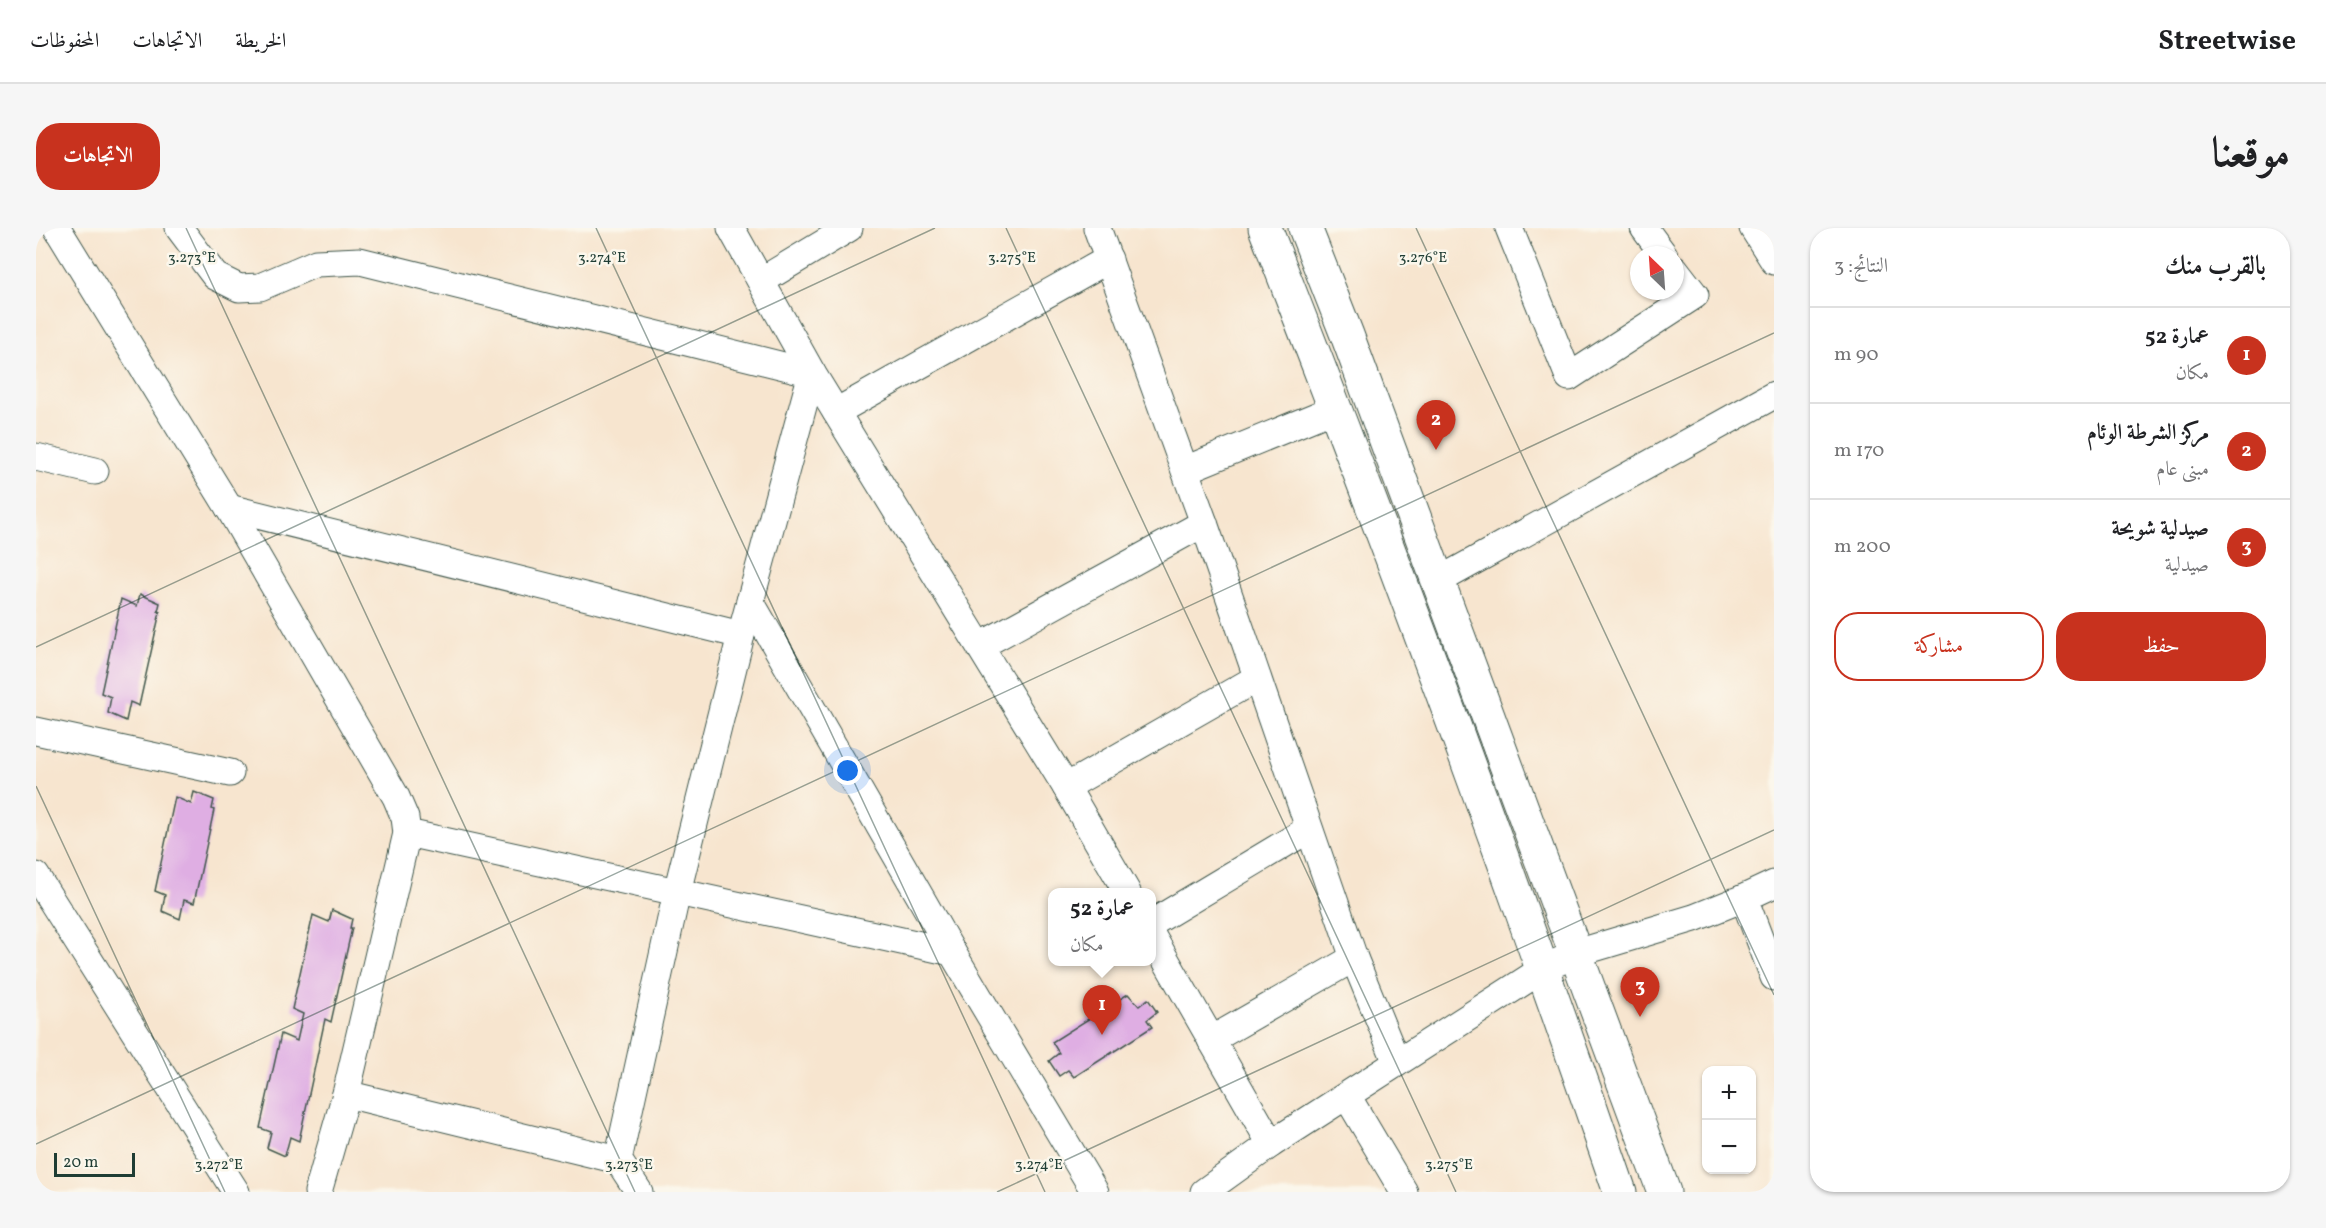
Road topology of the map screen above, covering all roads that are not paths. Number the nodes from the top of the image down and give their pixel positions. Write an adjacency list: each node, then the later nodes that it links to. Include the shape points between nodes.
1 (57, 228): 23 (street)
2 (179, 228): 16 (street, via 215,276 239,288 260,287 316,263 360,261)
3 (731, 228): 14 (street)
4 (849, 228): 14 (street)
5 (1097, 228): 12 (street)
6 (1265, 228): 18 (main road)
7 (1305, 228): 25 (main road)
8 (1509, 228): 15 (street, via 1569,377 1695,295)
9 (1644, 228): 11 (street)
10 (1753, 228): 13 (street)
11 (1657, 246)
12 (1108, 259): 19 (street); 21 (street)
13 (1774, 261)
14 (761, 281): 16 (street)
15 (1684, 281)
16 (812, 373): 19 (street); 26 (street)
17 (1774, 395): 25 (street)
18 (1336, 408): 21 (street); 45 (main road)
19 (836, 412): 28 (street)
20 (36, 457): 22 (street)
21 (1185, 470): 24 (street)
22 (95, 471)
23 (229, 508): 27 (street); 34 (street, via 396,797)
24 (1204, 523): 28 (street); 29 (street)
25 (1438, 580): 43 (main road)
26 (750, 601): 27 (street); 42 (street)
27 (741, 635): 38 (street)
28 (980, 646): 32 (street)
29 (1257, 678): 32 (street); 33 (street)
30 (36, 731): 31 (street)
31 (230, 773)
32 (1066, 787): 37 (street)
33 (1309, 829): 40 (street); 44 (street)
34 (407, 832): 38 (street); 49 (street)
35 (36, 876): 53 (street)
36 (1774, 884): 39 (street)
37 (1125, 888)
38 (677, 892): 42 (street); 52 (street)
39 (1744, 898): 43 (street, via 1694,918); 46 (street)
40 (1156, 920)
41 (1156, 943): 47 (street)
42 (952, 952): 56 (street)
43 (1577, 953): 45 (street); 60 (main road)
44 (1354, 958): 47 (street); 48 (street)
45 (1544, 969): 48 (street); 59 (main road)
46 (1774, 977)
47 (1211, 1040): 51 (street)
48 (1397, 1063): 50 (street)
49 (346, 1094): 52 (street); 54 (street)
50 (1347, 1096): 51 (street); 58 (street)
51 (1271, 1144): 57 (street)
52 (618, 1160): 55 (street)
53 (236, 1192)
54 (318, 1192)
55 (639, 1192)
56 (1095, 1192)
57 (1204, 1192)
58 (1404, 1192)
59 (1620, 1192)
60 (1664, 1192)

